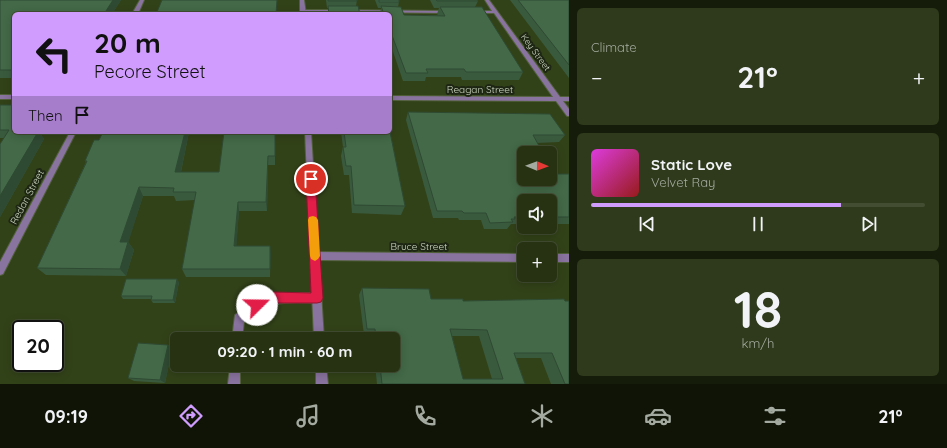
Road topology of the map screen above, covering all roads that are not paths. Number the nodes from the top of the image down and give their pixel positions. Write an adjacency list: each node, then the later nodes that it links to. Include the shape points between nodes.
1 (142, 0): 4 (street)
2 (302, 0): 5 (street)
3 (487, 0): 9 (street, Key Street)
4 (136, 12)
5 (303, 12)
6 (392, 12): 7 (street)
7 (458, 12)
8 (466, 12): 9 (street)
9 (496, 12): 13 (street, Key Street)
10 (0, 97): 11 (street)
11 (12, 97)
12 (392, 98): 13 (street, Reagan Street)
13 (558, 99): 14 (street, Reagan Street); 15 (street, Key Street)
14 (569, 99)
15 (569, 114)
16 (72, 134): 22 (street, Redan Street)
17 (308, 134): 18 (street)
18 (315, 256): 19 (street, Bruce Street); 23 (street)
19 (517, 258)
20 (557, 258): 21 (street)
21 (569, 258)
22 (0, 271)
23 (317, 298): 24 (street, via 265,300 239,319); 25 (street)
24 (238, 332)
25 (319, 332)
26 (235, 372): 28 (street)
27 (321, 372): 29 (street)
28 (234, 384)
29 (322, 384)

